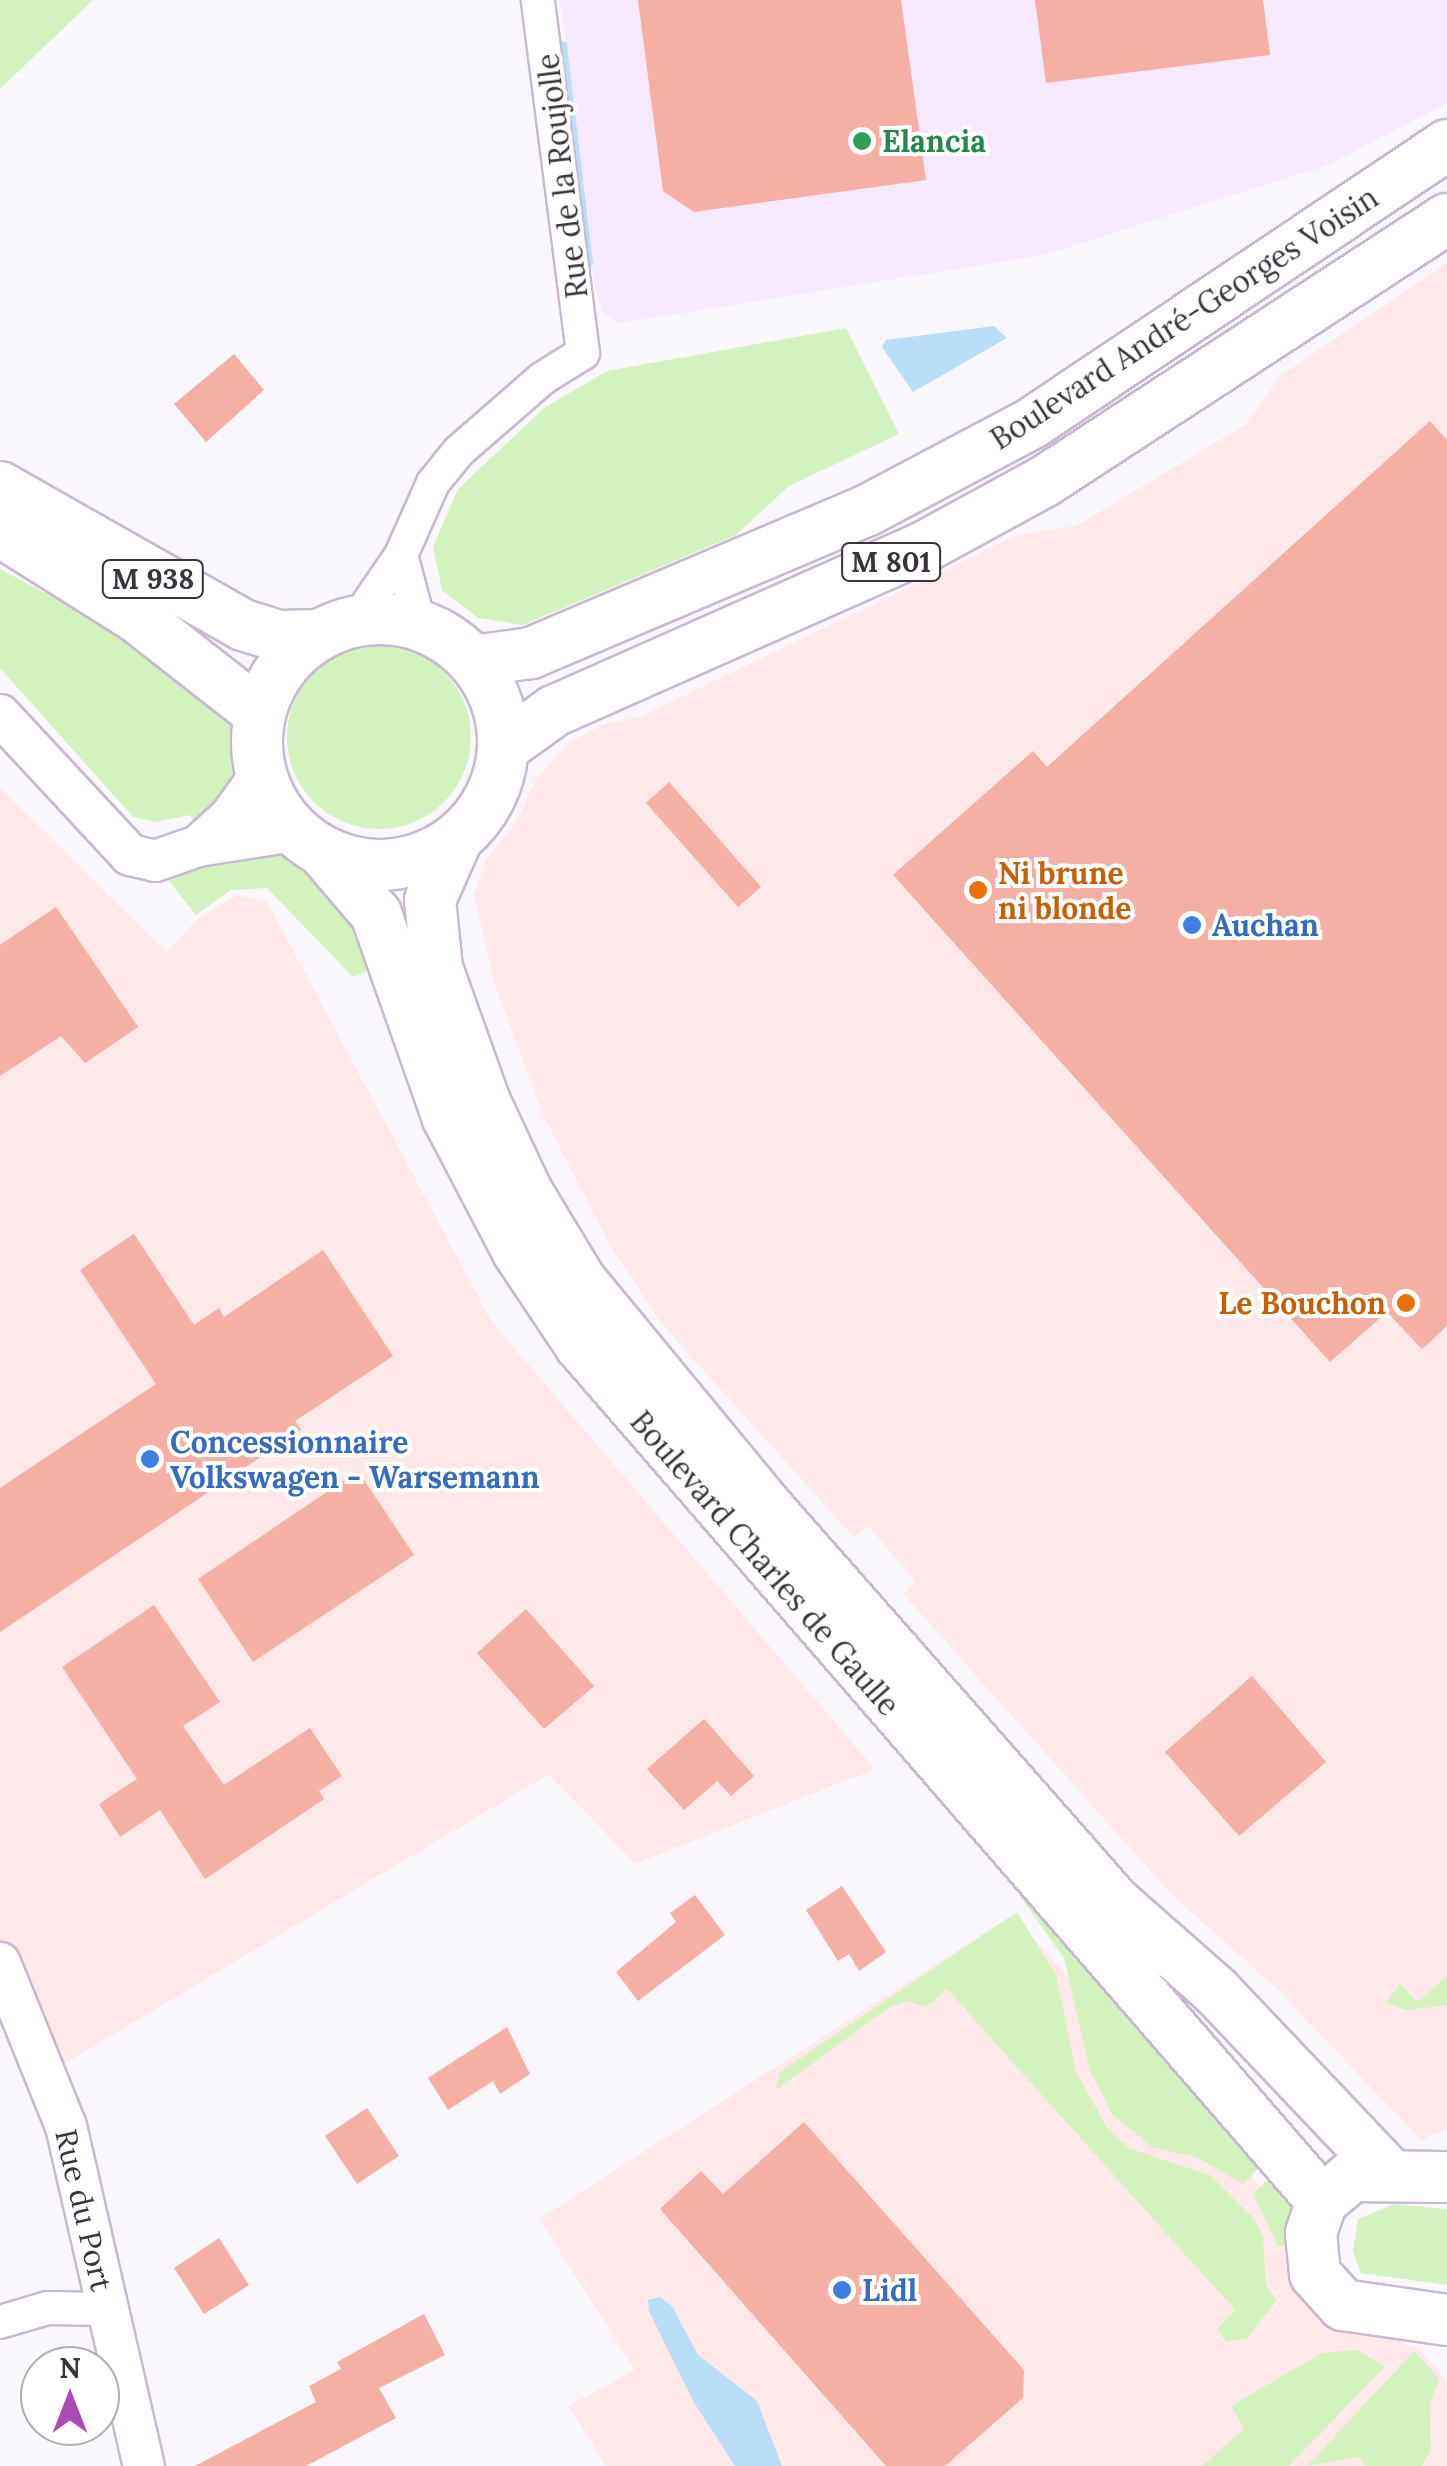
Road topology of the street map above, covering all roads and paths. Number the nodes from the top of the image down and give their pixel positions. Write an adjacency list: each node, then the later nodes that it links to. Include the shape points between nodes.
1 (538, 0): 6 (street, Rue de la Roujolle, via 582,354 543,378 460,451 434,483)
2 (1447, 145): 9 (main road, Boulevard André-Georges Voisin / M 801, via 1032,423 884,502 550,646)
3 (1447, 219): 12 (main road, Boulevard André-Georges Voisin / M 801, via 1044,481 924,547 554,711)
4 (0, 487): 8 (main road, M 938, via 243,625 278,636)
5 (0, 532): 10 (main road, M 938, via 138,618)
6 (401, 555): 7 (street); 8 (street)
7 (420, 626): 8 (main road); 9 (main road)
8 (337, 628): 10 (main road, via 292,655)
9 (474, 661): 12 (main road, via 501,716)
10 (258, 712): 13 (main road)
11 (0, 715): 16 (street, via 120,849 155,860)
12 (504, 747): 14 (main road, via 481,814)
13 (261, 774): 15 (main road); 16 (street)
14 (457, 839): 15 (main road, via 392,865 356,864); 18 (main road, Boulevard Charles de Gaulle, via 430,900 436,968 485,1102 526,1190 581,1281 776,1516 1115,1902 1216,1991)
15 (309, 841): 16 (street); 20 (main road, Boulevard Charles de Gaulle, via 376,914 448,1118 518,1252 580,1346)
16 (198, 846)
17 (0, 1963): 21 (street, Rue du Port, via 62,2113)
18 (1389, 2173): 19 (main road); 20 (main road, via 1352,2176)
19 (1447, 2177)
20 (1322, 2201): 23 (main road, via 1311,2253 1326,2292 1365,2312)
21 (106, 2309): 22 (street, via 48,2308); 24 (street, Rue du Port)
22 (0, 2322)
23 (1443, 2323)
24 (144, 2466)

